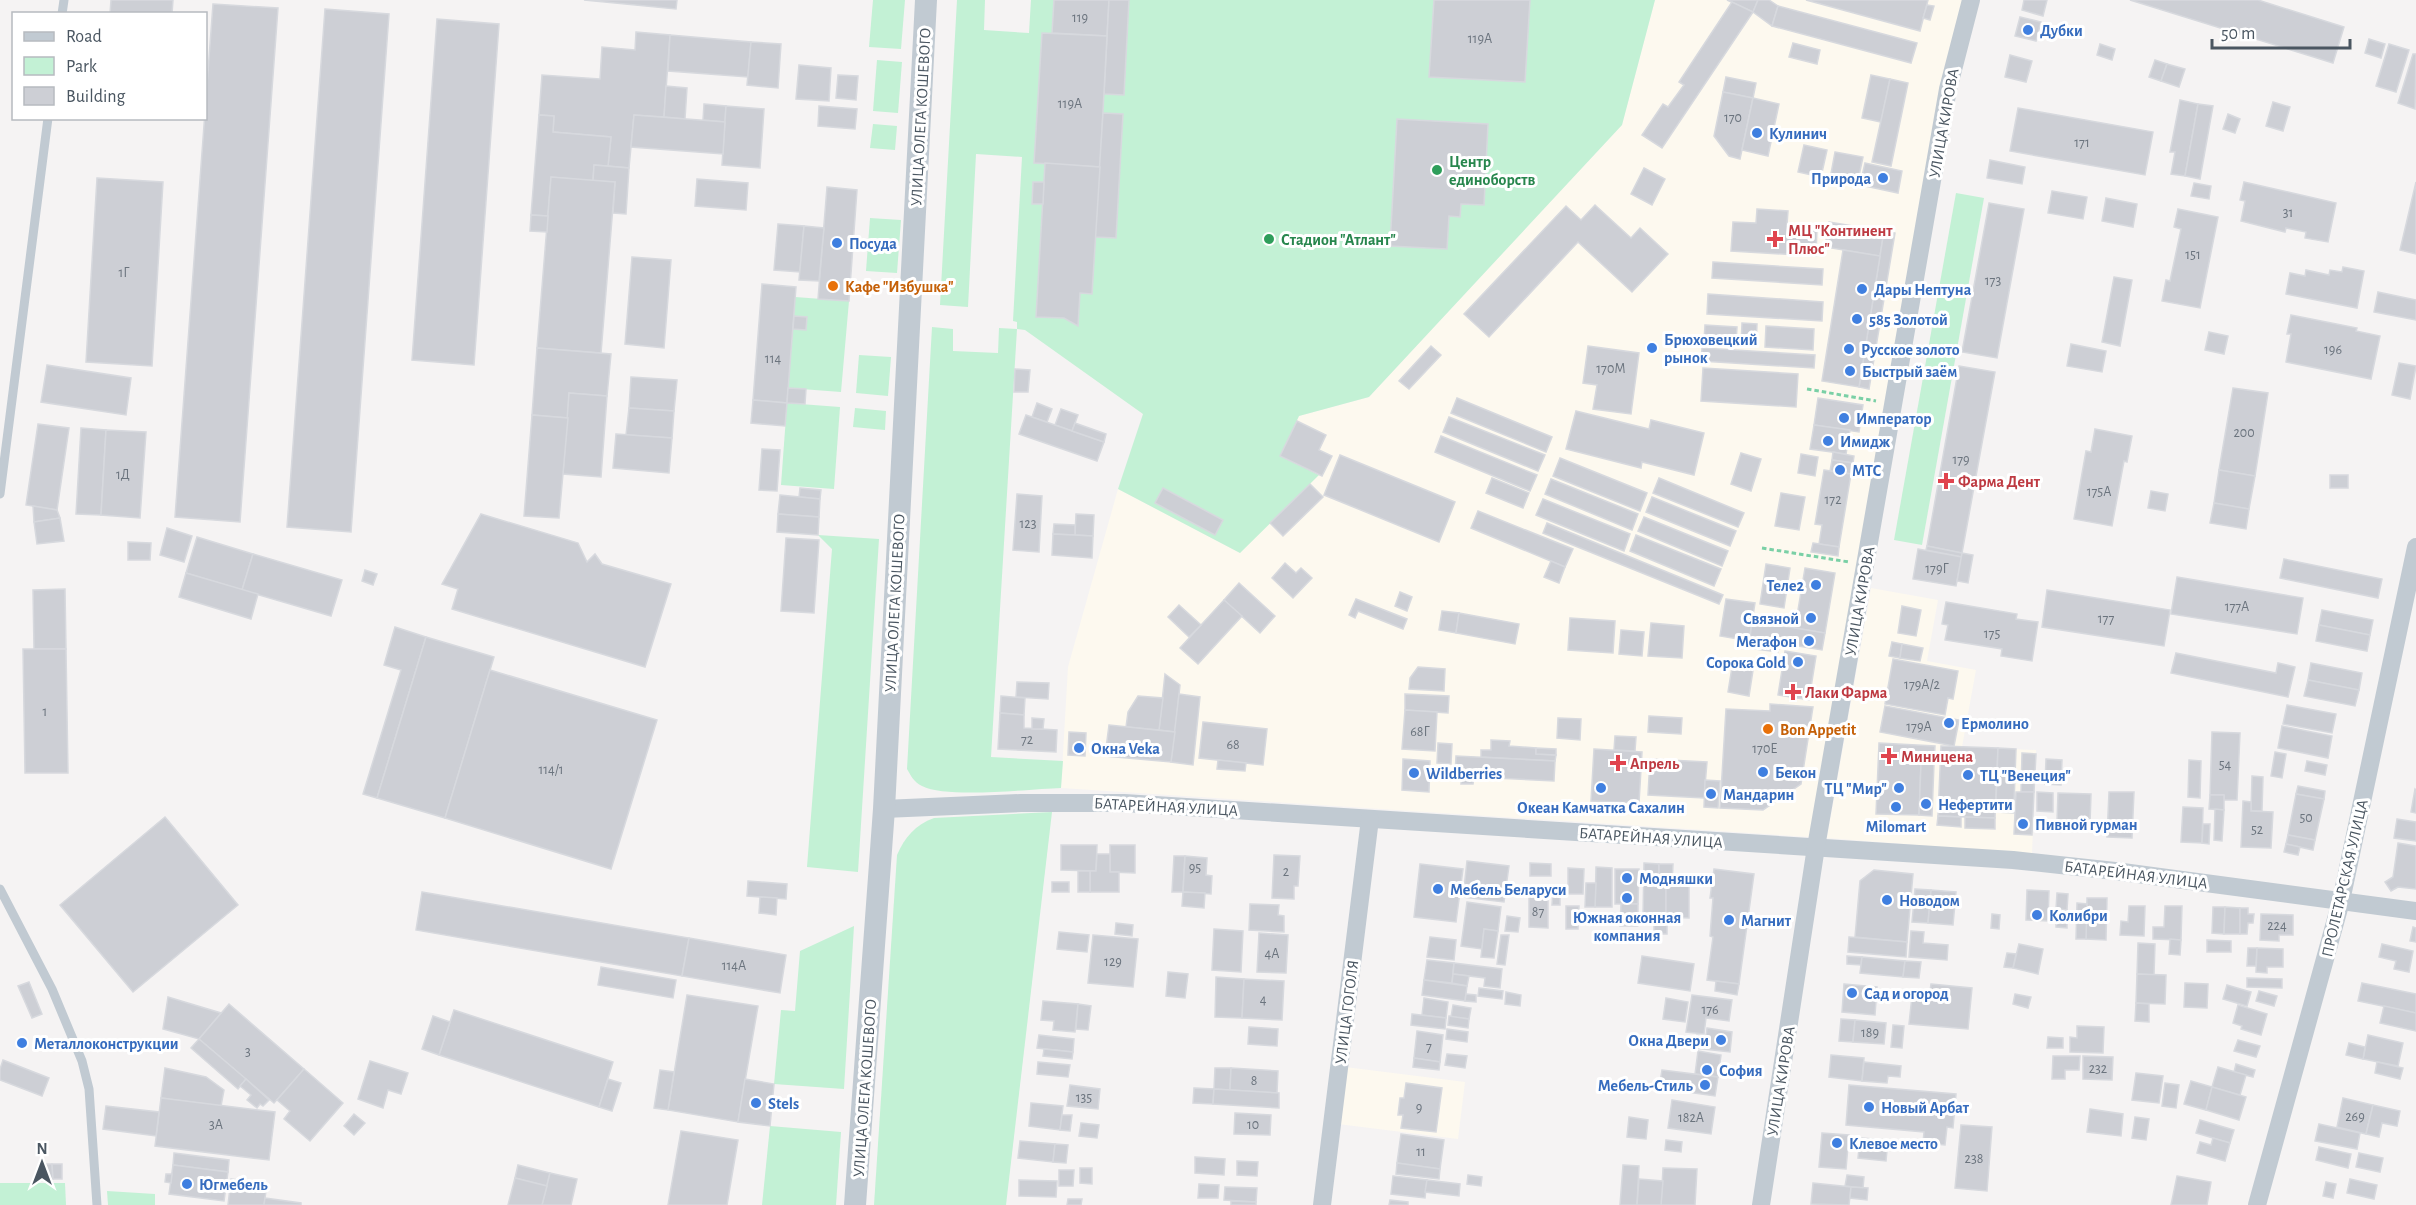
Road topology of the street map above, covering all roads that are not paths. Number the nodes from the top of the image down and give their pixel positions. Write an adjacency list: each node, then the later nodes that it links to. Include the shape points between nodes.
1 (926, 0): 6 (street, УЛИЦА ОЛЕГА КОШЕВОГО)
2 (1971, 0): 8 (street, УЛИЦА КИРОВА, via 1948,89)
3 (48, 120): 4 (lane)
4 (0, 494)
5 (2416, 547): 10 (street, ПРОЛЕТАРСКАЯ УЛИЦА)
6 (884, 809): 7 (street, БАТАРЕЙНАЯ УЛИЦА, via 1091,802); 13 (street, УЛИЦА ОЛЕГА КОШЕВОГО)
7 (1370, 819): 8 (street, БАТАРЕЙНАЯ УЛИЦА); 14 (street, УЛИЦА ГОГОЛЯ)
8 (1815, 847): 10 (street, БАТАРЕЙНАЯ УЛИЦА, via 2115,870); 15 (street, УЛИЦА КИРОВА)
9 (0, 889): 12 (lane, via 52,989 82,1061 89,1089)
10 (2341, 900): 11 (street, БАТАРЕЙНАЯ УЛИЦА); 16 (street, ПРОЛЕТАРСКАЯ УЛИЦА)
11 (2416, 912)
12 (97, 1205)
13 (855, 1205)
14 (1322, 1205)
15 (1761, 1205)
16 (2257, 1205)

